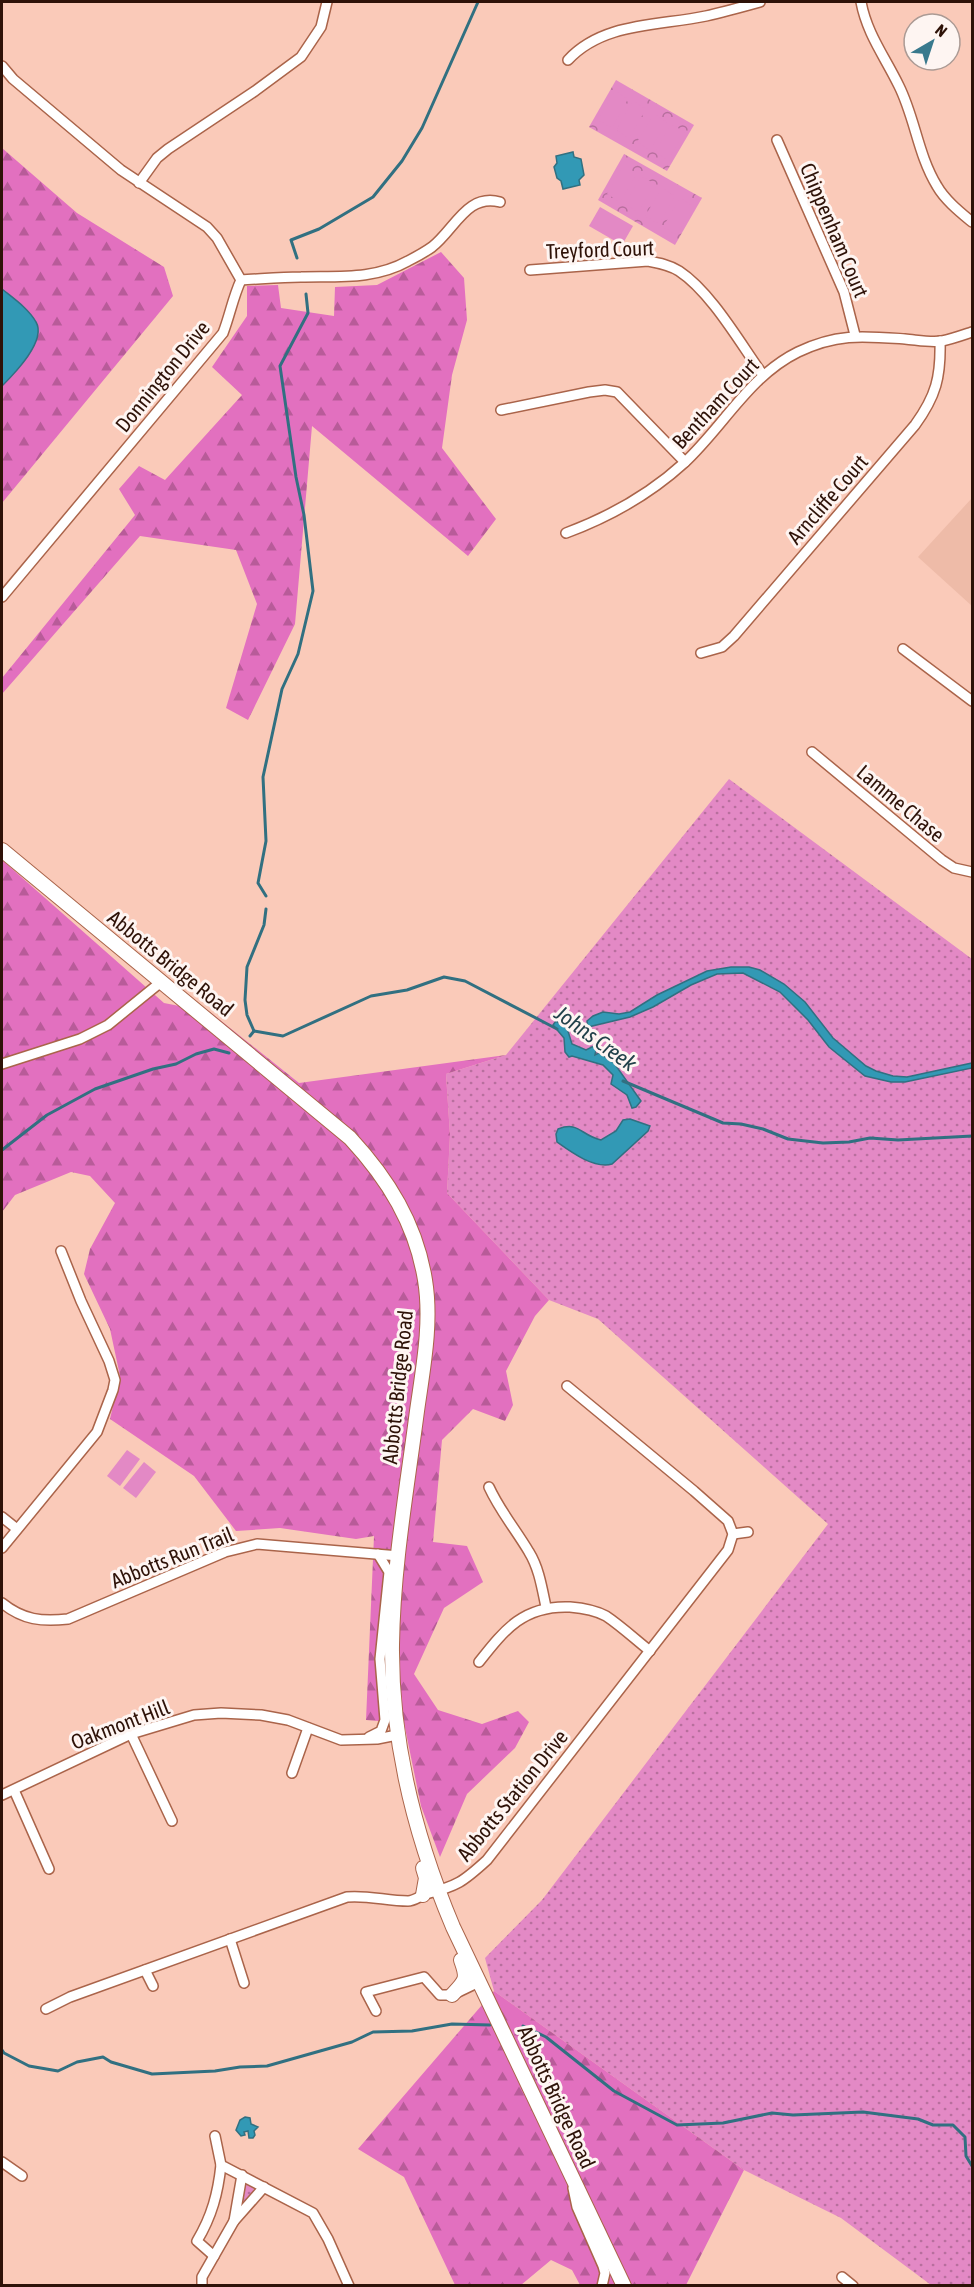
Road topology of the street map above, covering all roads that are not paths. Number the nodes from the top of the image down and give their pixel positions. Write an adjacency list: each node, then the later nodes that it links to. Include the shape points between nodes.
1 (327, 2): 7 (street, via 321,27 302,57 168,149)
2 (760, 2): 4 (street, via 615,31 578,49)
3 (861, 2): 9 (street, via 866,24 906,102 928,169 944,195)
4 (568, 60)
5 (2, 66): 7 (street)
6 (777, 140): 13 (street, Chippenham Court, via 844,292)
7 (139, 183): 11 (street, via 207,227)
8 (500, 202): 11 (street, via 489,199 471,205 433,246 378,273 348,278)
9 (972, 222)
10 (530, 270): 15 (street, Treyford Court, via 648,261 678,270 705,295)
11 (241, 280): 19 (street, Donnington Drive, via 223,333)
12 (972, 332): 14 (street, Bentham Court)
13 (855, 336): 14 (street, Bentham Court); 15 (street, Bentham Court, via 825,341 798,352)
14 (940, 341): 21 (street, Arncliffe Court, via 938,383 915,425 734,636 722,647)
15 (763, 375): 17 (street, Bentham Court)
16 (501, 410): 17 (street, via 589,392 617,392)
17 (685, 462): 18 (street, Bentham Court, via 641,497 594,523)
18 (566, 533)
19 (2, 597)
20 (903, 649): 22 (street)
21 (701, 653)
22 (972, 701)
23 (812, 752): 25 (street, Lamme Chase, via 942,860)
24 (2, 850): 26 (main road, Abbotts Bridge Road)
25 (972, 872)
26 (161, 982): 27 (street, via 108,1025 80,1039); 37 (main road, Abbotts Bridge Road, via 350,1138 374,1164 407,1218 425,1280 428,1313)
27 (2, 1064)
28 (62, 1251): 32 (street, via 115,1380 97,1432)
29 (567, 1386): 34 (street, via 728,1521)
30 (489, 1487): 39 (street, via 530,1553)
31 (2, 1517): 32 (street)
32 (17, 1529): 35 (street)
33 (748, 1532): 34 (street)
34 (733, 1534): 40 (street, Abbotts Station Drive, via 728,1550)
35 (2, 1548)
36 (378, 1554): 37 (street, Abbotts Run Trail); 38 (street, Abbotts Run Trail, via 257,1544 225,1552 68,1619 29,1619); 45 (street, via 389,1572 380,1659 385,1720 381,1731)
37 (399, 1556): 44 (main road, Abbotts Bridge Road, via 392,1644)
38 (2, 1604)
39 (546, 1607): 40 (street, via 580,1607 606,1616); 41 (street, via 519,1619 500,1635)
40 (650, 1651): 52 (street, Abbotts Station Drive, via 487,1860 455,1886)
41 (479, 1662)
42 (308, 1728): 43 (street, Oakmont Hill, via 261,1715 221,1713 194,1714); 45 (street, Oakmont Hill, via 341,1740); 46 (street)
43 (131, 1734): 47 (street, Oakmont Hill); 49 (street)
44 (397, 1735): 45 (street, Oakmont Hill); 50 (main road, Abbotts Bridge Road)
45 (363, 1739)
46 (292, 1773)
47 (14, 1790): 48 (street, Oakmont Hill); 51 (street)
48 (2, 1795)
49 (172, 1821)
50 (416, 1822): 52 (main road, Abbotts Bridge Road); 53 (main road, Abbotts Bridge Road, via 410,1834 426,1878)
51 (49, 1869)
52 (438, 1892): 53 (street, Abbotts Station Drive); 54 (main road, Abbotts Bridge Road)
53 (423, 1895): 55 (street, Abbotts Station Drive, via 411,1901 347,1897)
54 (453, 1927): 57 (main road, Abbotts Bridge Road); 60 (main road, Abbotts Bridge Road, via 449,1928 449,1935 466,1976)
55 (230, 1940): 56 (street, Abbotts Station Drive); 58 (street)
56 (145, 1970): 59 (street); 62 (street, Abbotts Station Drive)
57 (479, 1982): 60 (street); 61 (main road, Abbotts Bridge Road)
58 (244, 1983)
59 (153, 1986)
60 (452, 1995): 61 (street, via 468,1990); 63 (street, via 440,1995 424,1977 366,1992)
61 (485, 1995): 67 (main road, Abbotts Bridge Road)
62 (46, 2009)
63 (376, 2011)
64 (215, 2136): 66 (street)
65 (2, 2162): 69 (street)
66 (221, 2164): 68 (street); 72 (street, via 218,2193 208,2224 197,2241)
67 (570, 2174): 76 (street, via 577,2206 603,2266); 77 (main road, Abbotts Bridge Road)
68 (242, 2175): 70 (street); 71 (street)
69 (22, 2176)
70 (264, 2187): 71 (street); 75 (street, via 313,2213)
71 (234, 2221): 72 (street)
72 (214, 2256): 74 (street, via 202,2277)
73 (842, 2277): 78 (street)
74 (202, 2286)
75 (349, 2286)
76 (602, 2286)
77 (624, 2286)
78 (853, 2286)

